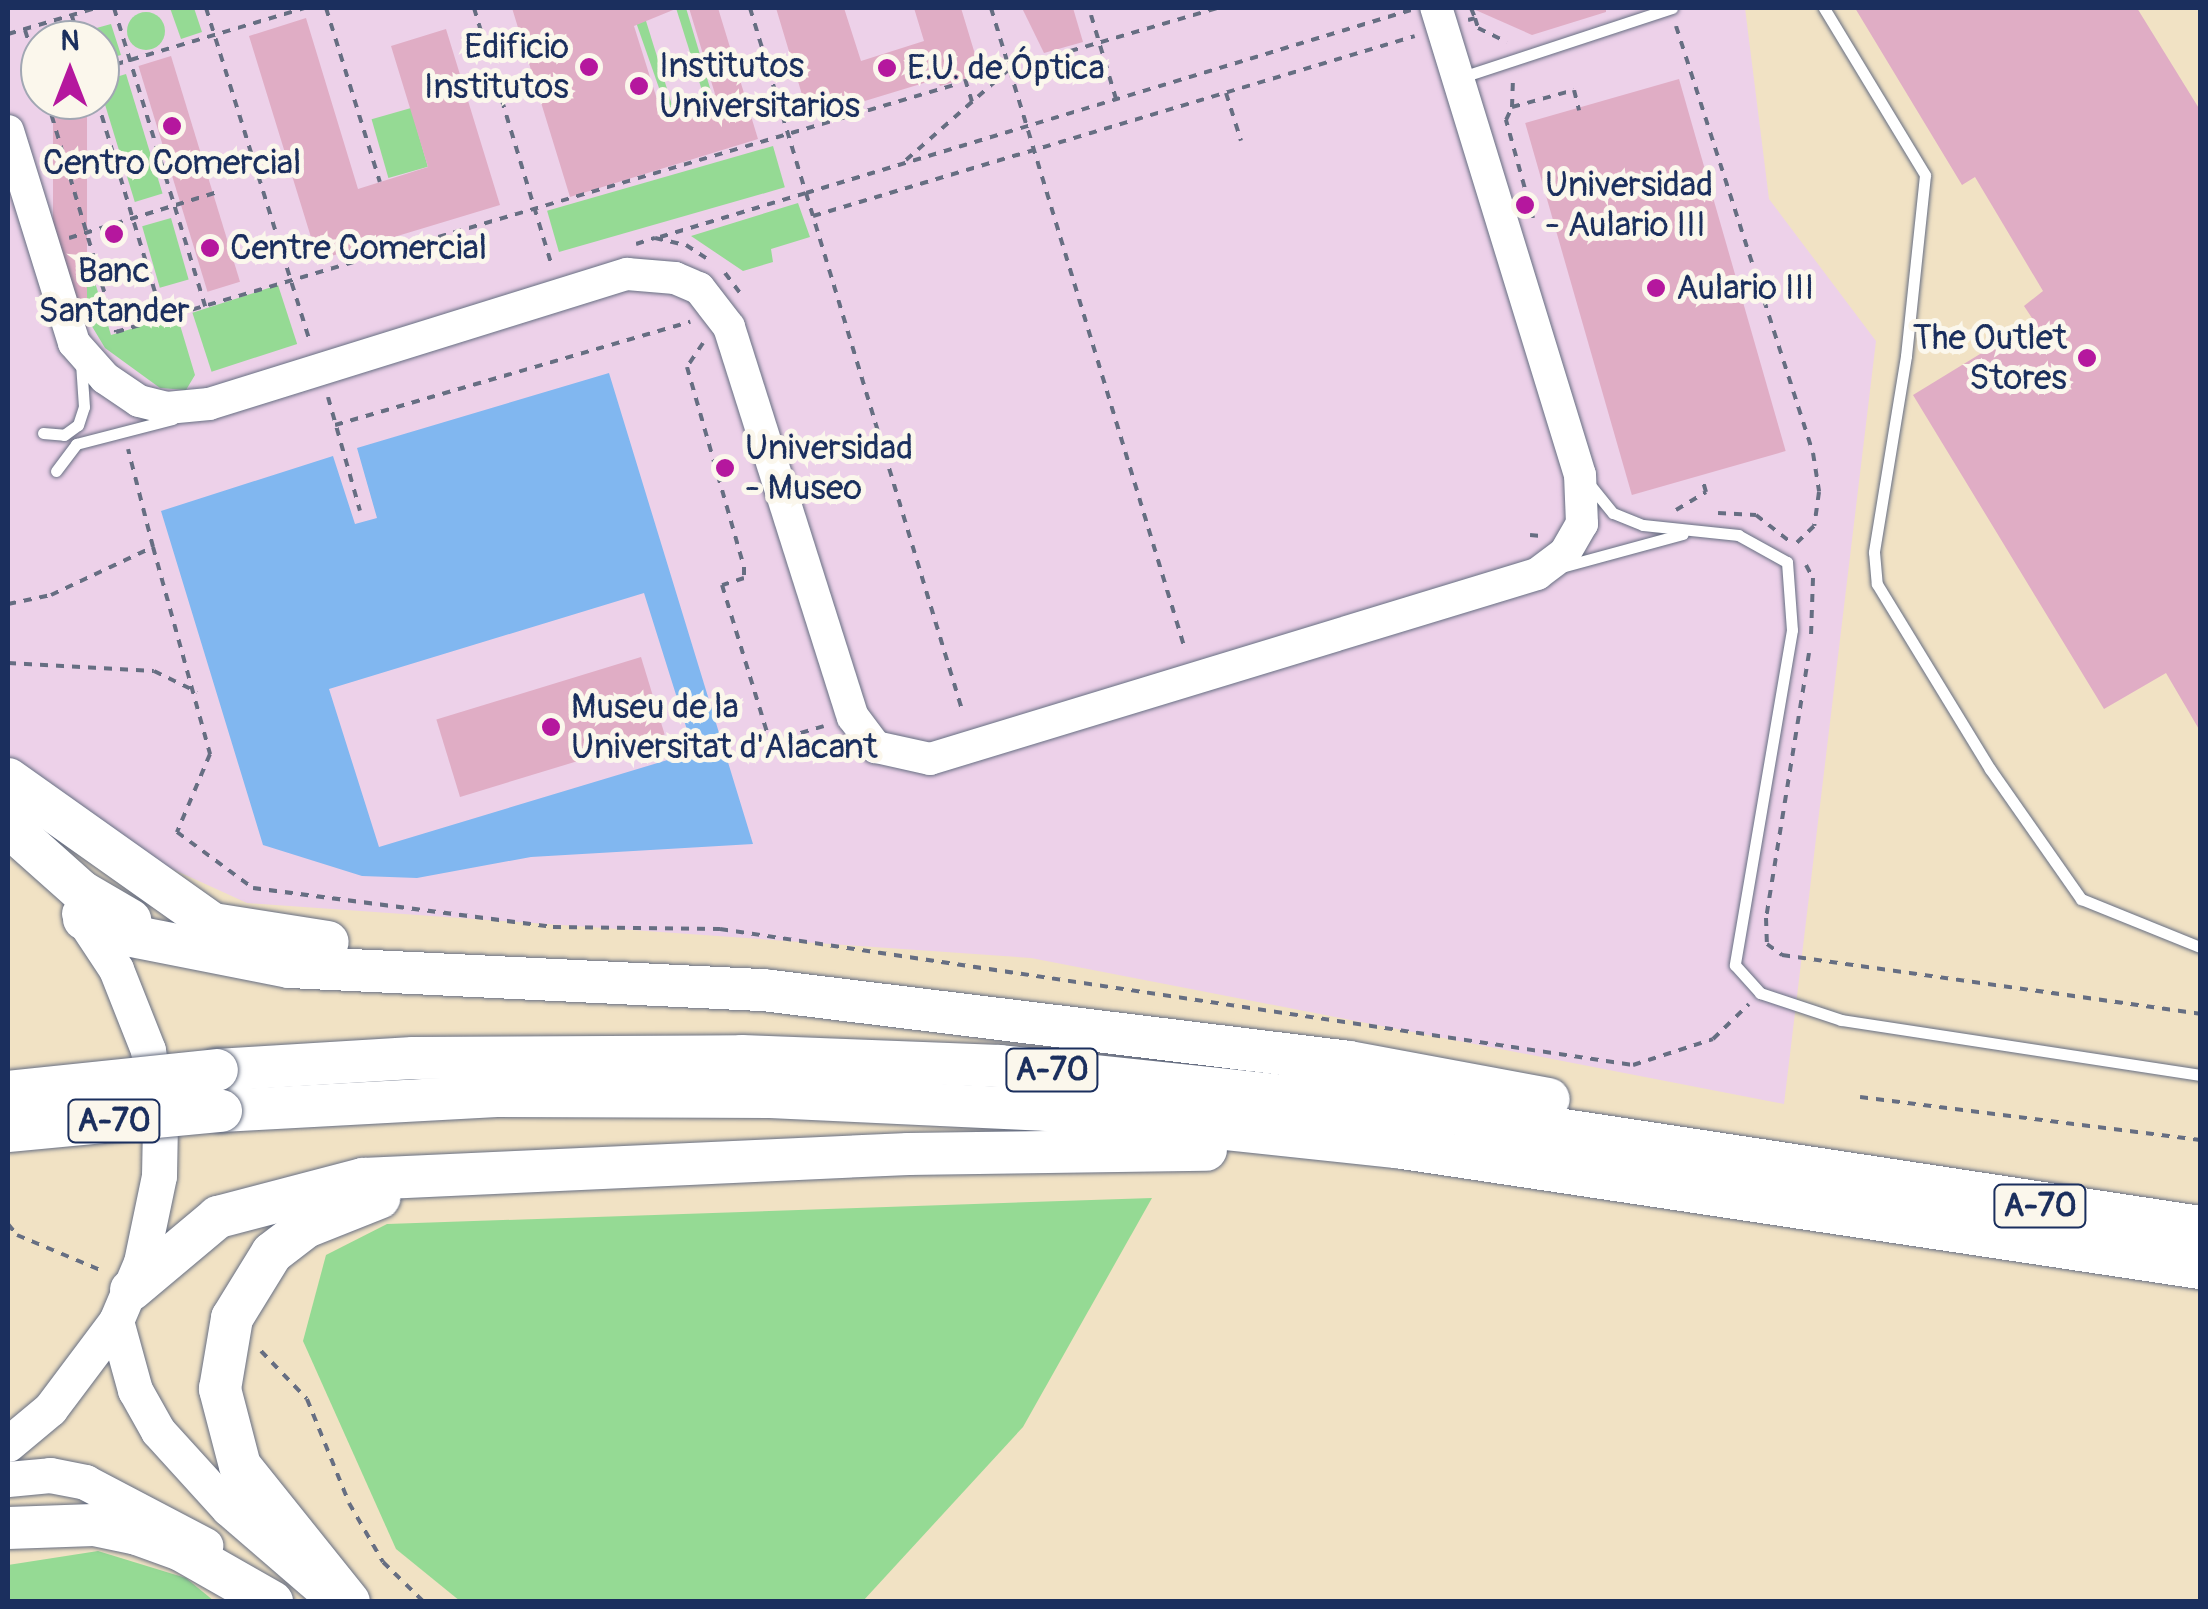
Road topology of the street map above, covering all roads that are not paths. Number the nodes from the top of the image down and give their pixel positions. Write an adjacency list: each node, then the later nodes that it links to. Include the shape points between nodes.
1 (1671, 8): 4 (lane)
2 (1824, 8): 17 (lane, via 1926,174 1910,327 1874,552 1876,584 1990,769 2081,899)
3 (1433, 18): 4 (street)
4 (1456, 79): 10 (street)
5 (8, 131): 6 (street)
6 (80, 354): 7 (street, via 139,401 168,408); 8 (lane, via 84,407 78,424 64,435)
7 (209, 404): 9 (lane, via 76,444); 12 (street, via 627,274 675,278 699,288 729,327 853,716 864,736 894,756 930,759)
8 (43, 433)
9 (56, 471)
10 (1580, 474): 11 (lane, via 1614,513); 12 (street, via 1582,524 1565,553)
11 (1689, 532): 12 (lane); 19 (lane, via 1738,535 1786,562 1792,592 1792,630 1735,966 1760,993 1841,1020)
12 (1540, 559)
13 (8, 779): 18 (highway, via 213,924 385,948)
14 (8, 826): 18 (highway, via 96,902 150,928 288,955)
15 (8, 844): 16 (main road)
16 (84, 919): 18 (highway, via 222,958); 28 (main road, via 136,1013 157,1094 159,1176)
17 (2200, 947)
18 (500, 975): 25 (highway, via 763,990 1349,1062 1697,1126)
19 (2200, 1075)
20 (219, 1090): 21 (highway, A-70, bridge); 22 (highway, A-70, bridge); 23 (highway, A-70, via 770,1097 1048,1110); 25 (highway, A-70, via 413,1058 724,1056 1000,1066 1459,1114)
21 (8, 1092)
22 (8, 1131)
23 (1396, 1146): 24 (highway, via 1299,1155 1156,1148 908,1154); 27 (highway, A-70)
24 (579, 1172): 28 (highway, via 363,1179 268,1200 218,1217); 34 (highway, via 422,1190 346,1208 272,1253 246,1289 224,1347 220,1390 226,1430 268,1509)
25 (1880, 1178): 26 (highway, A-70)
26 (2200, 1227)
27 (2200, 1268)
28 (117, 1294): 29 (main road, via 50,1409); 33 (main road, via 135,1390 158,1431 228,1510)
29 (8, 1444)
30 (8, 1479): 32 (main road, via 50,1475 118,1498 215,1552)
31 (8, 1528): 32 (highway, via 94,1525 137,1534 181,1550)
32 (273, 1602)
33 (336, 1602)
34 (348, 1602)

